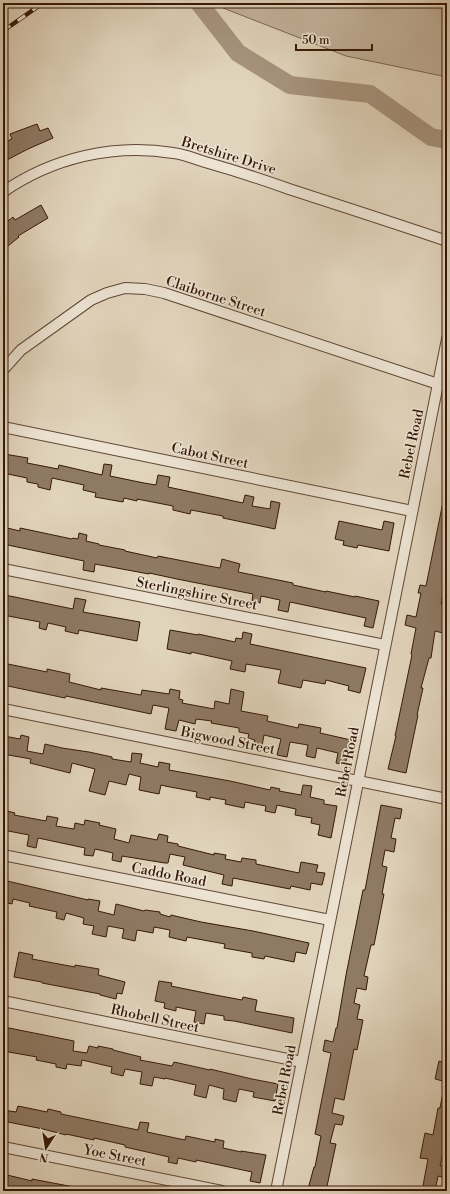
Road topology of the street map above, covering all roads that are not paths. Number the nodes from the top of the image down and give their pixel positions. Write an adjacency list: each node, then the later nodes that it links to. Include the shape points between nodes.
1 (3, 192): 2 (street, Bretshire Drive, via 48,168 105,151 174,153)
2 (447, 241)
3 (447, 339): 5 (street, Rebel Road)
4 (3, 370): 5 (street, Claiborne Street, via 21,350 91,300 125,288 164,293)
5 (438, 384): 7 (street, Rebel Road)
6 (3, 427): 7 (street, Cabot Street)
7 (412, 511): 9 (street, Rebel Road)
8 (3, 568): 9 (street, Sterlingshire Street)
9 (385, 645): 11 (street, Rebel Road)
10 (3, 709): 11 (street, Bigwood Street)
11 (358, 781): 12 (street, Bigwood Street); 14 (street, Rebel Road)
12 (447, 799)
13 (3, 855): 14 (street, Caddo Road)
14 (330, 920): 16 (street, Rebel Road)
15 (3, 1001): 16 (street, Rhobell Street)
16 (302, 1062): 19 (street, Rebel Road)
17 (3, 1147): 18 (street, Yoe Street)
18 (222, 1191)
19 (276, 1191)

